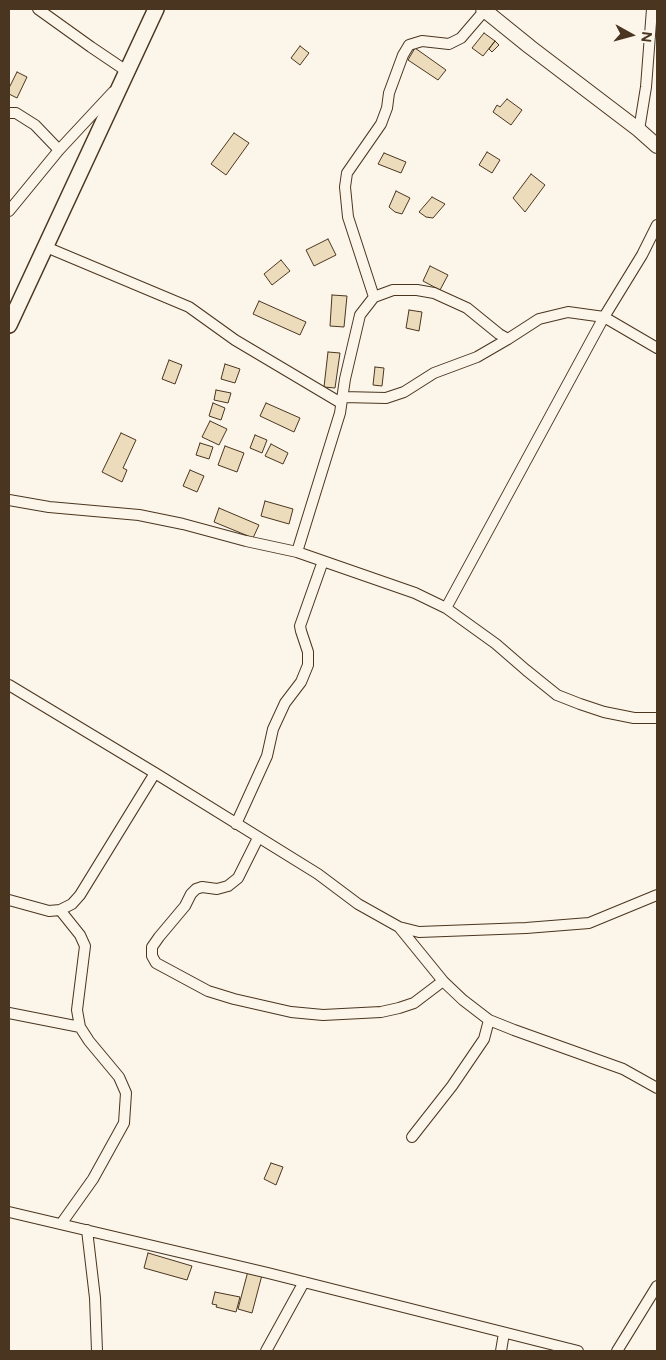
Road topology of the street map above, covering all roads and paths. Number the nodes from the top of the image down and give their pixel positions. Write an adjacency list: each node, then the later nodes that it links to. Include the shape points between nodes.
1 (39, 9): 5 (street)
2 (156, 9): 5 (main road)
3 (484, 9): 7 (main road); 13 (street, via 461,38 449,44 422,41 409,45 389,93 381,124 347,172 348,217)
4 (652, 9): 7 (street)
5 (125, 77): 9 (street); 12 (main road)
6 (9, 113): 9 (street, via 16,113 35,125)
7 (639, 130): 8 (main road)
8 (657, 146)
9 (60, 150): 10 (street)
10 (9, 211)
11 (657, 225): 14 (street)
12 (46, 247): 15 (main road); 18 (street, via 189,307 235,340)
13 (374, 297): 16 (street, via 393,290 434,293 467,308); 18 (street, via 360,315)
14 (604, 317): 16 (street, via 568,312 539,319); 17 (street); 22 (street)
15 (9, 326)
16 (508, 339): 18 (street, via 477,357 434,373 404,392 386,398)
17 (657, 348)
18 (342, 400): 20 (street)
19 (9, 500): 20 (street, via 139,515)
20 (297, 552): 21 (street)
21 (323, 561): 22 (street, via 415,593); 26 (street, via 300,626 308,652 308,665 273,729 267,756)
22 (446, 608): 24 (street, via 557,694 604,712 634,718)
23 (9, 685): 25 (street)
24 (657, 718)
25 (156, 773): 26 (street); 30 (street, via 80,895)
26 (236, 824): 27 (street)
27 (258, 838): 31 (street); 32 (street, via 238,878 228,886 217,889 202,887 191,894 152,947 156,963 208,991 234,1000 291,1012 323,1014 381,1012 399,1008 414,1003)
28 (657, 895): 31 (street, via 589,923 419,932)
29 (9, 900): 30 (street, via 49,911)
30 (60, 910): 35 (street, via 85,946 77,1010)
31 (399, 927): 32 (street)
32 (443, 980): 34 (street)
33 (9, 1014): 35 (street)
34 (489, 1020): 36 (street, via 623,1069); 37 (street, via 484,1039)
35 (80, 1027): 39 (street, via 118,1076 126,1093 124,1123 93,1179)
36 (657, 1088)
37 (412, 1137)
38 (9, 1212): 39 (street)
39 (61, 1224): 40 (street)
40 (87, 1230): 41 (street); 44 (street)
41 (304, 1282): 43 (street); 45 (street)
42 (657, 1286): 48 (street)
43 (504, 1333): 46 (street); 47 (street)
44 (97, 1351)
45 (266, 1351)
46 (501, 1351)
47 (578, 1351)
48 (617, 1351)

